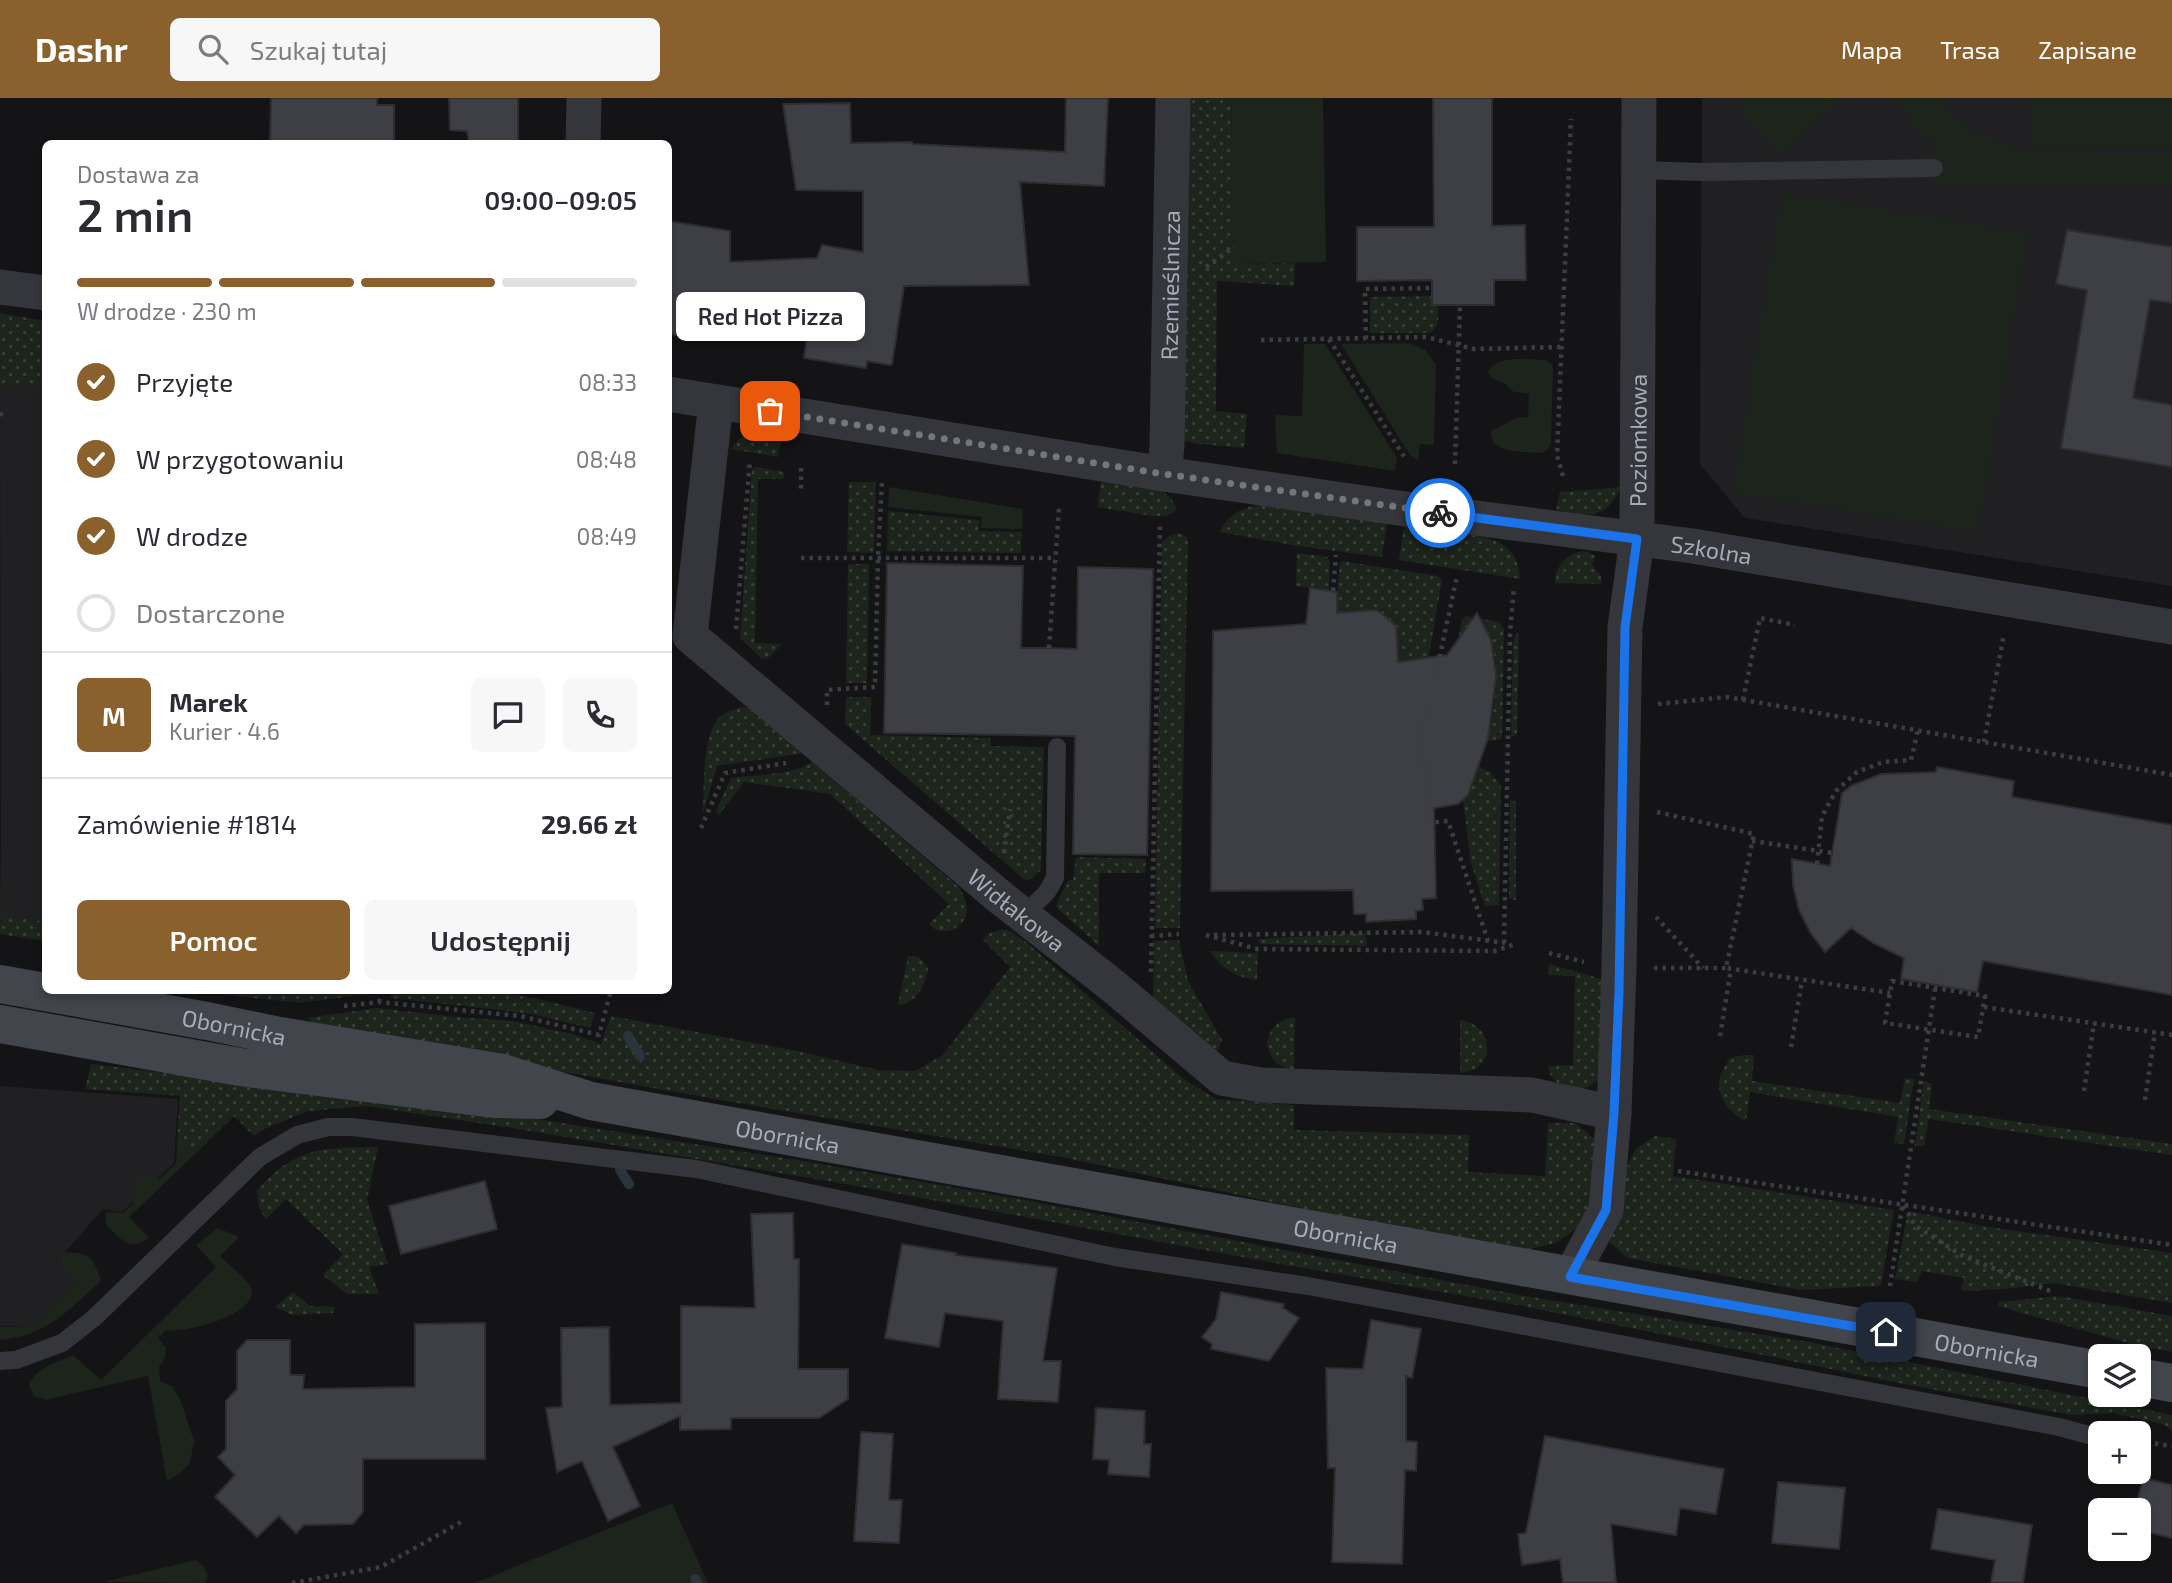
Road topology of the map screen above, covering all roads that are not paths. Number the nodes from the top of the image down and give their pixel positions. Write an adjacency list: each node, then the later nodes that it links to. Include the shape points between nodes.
1 (584, 98): 4 (street)
2 (1173, 98): 11 (street, Rzemieślnicza)
3 (1639, 98): 6 (street, Poziomkowa)
4 (583, 140)
5 (1934, 168): 6 (lane)
6 (1639, 170): 12 (street, Poziomkowa)
7 (0, 287): 8 (street)
8 (42, 292)
9 (672, 395): 10 (street, Szkolna)
10 (716, 402): 11 (street, Szkolna); 15 (street, Widłakowa, via 690,636)
11 (1164, 474): 12 (street, Szkolna)
12 (1637, 539): 13 (street, Szkolna); 21 (street, Poziomkowa, via 1625,627)
13 (2172, 627)
14 (1057, 747): 15 (lane, via 1055,878 1048,892)
15 (1023, 916): 21 (street, Widłakowa, via 1222,1078 1260,1085 1532,1095)
16 (0, 984): 17 (main road, Obornicka)
17 (42, 992)
18 (56, 994): 20 (main road, Obornicka, via 503,1073)
19 (0, 1024): 20 (main road, Obornicka, via 254,1069 494,1099)
20 (591, 1101): 22 (main road, Obornicka)
21 (1614, 1113): 22 (street, Poziomkowa, via 1606,1210)
22 (1570, 1277): 24 (main road, Obornicka)
23 (0, 1361): 27 (lane, via 16,1360 62,1343 94,1318 260,1157 297,1135 352,1127 696,1169 1115,1257 1308,1286)
24 (2088, 1368)
25 (2151, 1379): 26 (main road)
26 (2172, 1383)
27 (2088, 1435)

